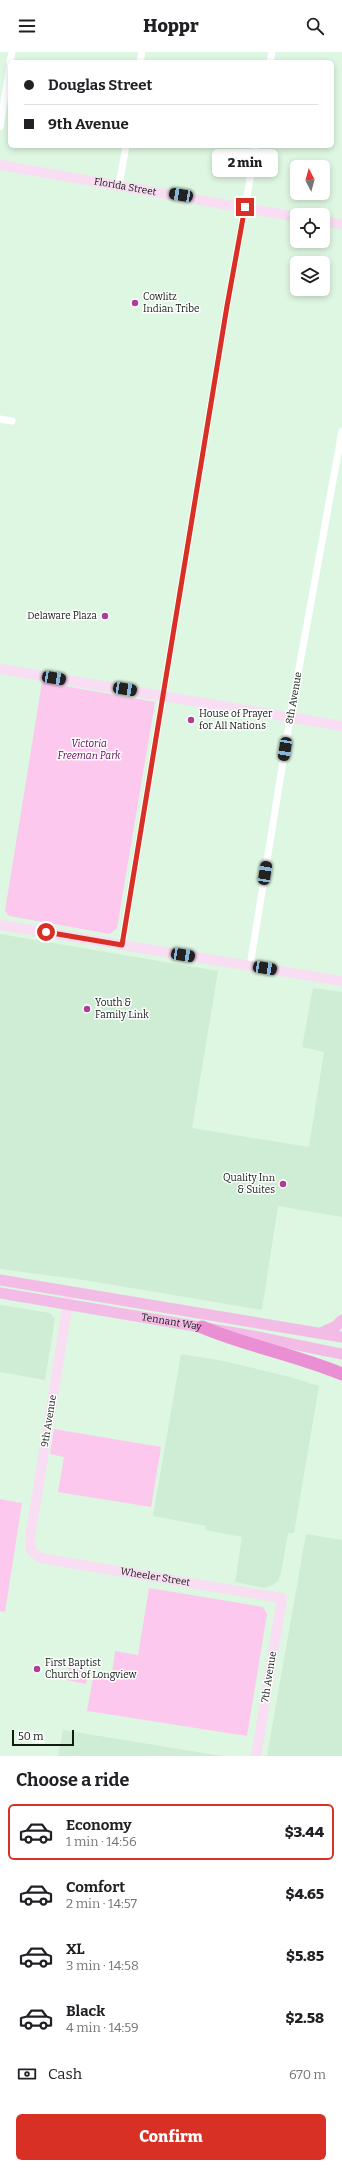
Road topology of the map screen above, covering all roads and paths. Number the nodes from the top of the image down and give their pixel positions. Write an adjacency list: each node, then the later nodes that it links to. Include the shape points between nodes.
1 (8, 76): 2 (street)
2 (0, 127)
3 (126, 148): 6 (street)
4 (256, 148): 7 (street)
5 (0, 165): 6 (street, Florida Street)
6 (119, 185): 7 (street, Florida Street)
7 (245, 207): 8 (street, Florida Street); 15 (street)
8 (290, 216)
9 (330, 222): 10 (street)
10 (342, 224)
11 (0, 419): 12 (street)
12 (12, 421)
13 (342, 431): 16 (street, 8th Avenue)
14 (0, 669): 15 (street)
15 (162, 696): 16 (street); 19 (street)
16 (290, 718): 17 (street); 20 (street, 8th Avenue)
17 (342, 726)
18 (0, 925): 19 (street)
19 (122, 945): 20 (street)
20 (250, 966): 21 (street)
21 (342, 981)
22 (0, 1280): 23 (main road, Tennant Way)
23 (70, 1291): 25 (street, 9th Avenue); 28 (main road, Tennant Way)
24 (0, 1293): 25 (main road, Tennant Way)
25 (69, 1304): 27 (main road, Tennant Way); 32 (street, 9th Avenue, via 30,1538)
26 (342, 1320): 28 (main road, via 336,1326)
27 (202, 1327): 30 (main road, Tennant Way); 31 (highway, via 234,1340)
28 (320, 1332): 29 (main road, Tennant Way)
29 (342, 1337)
30 (342, 1354)
31 (342, 1374)
32 (31, 1550): 33 (street, Wheeler Street, via 40,1558)
33 (282, 1598): 34 (street, 7th Avenue)
34 (256, 1756)

